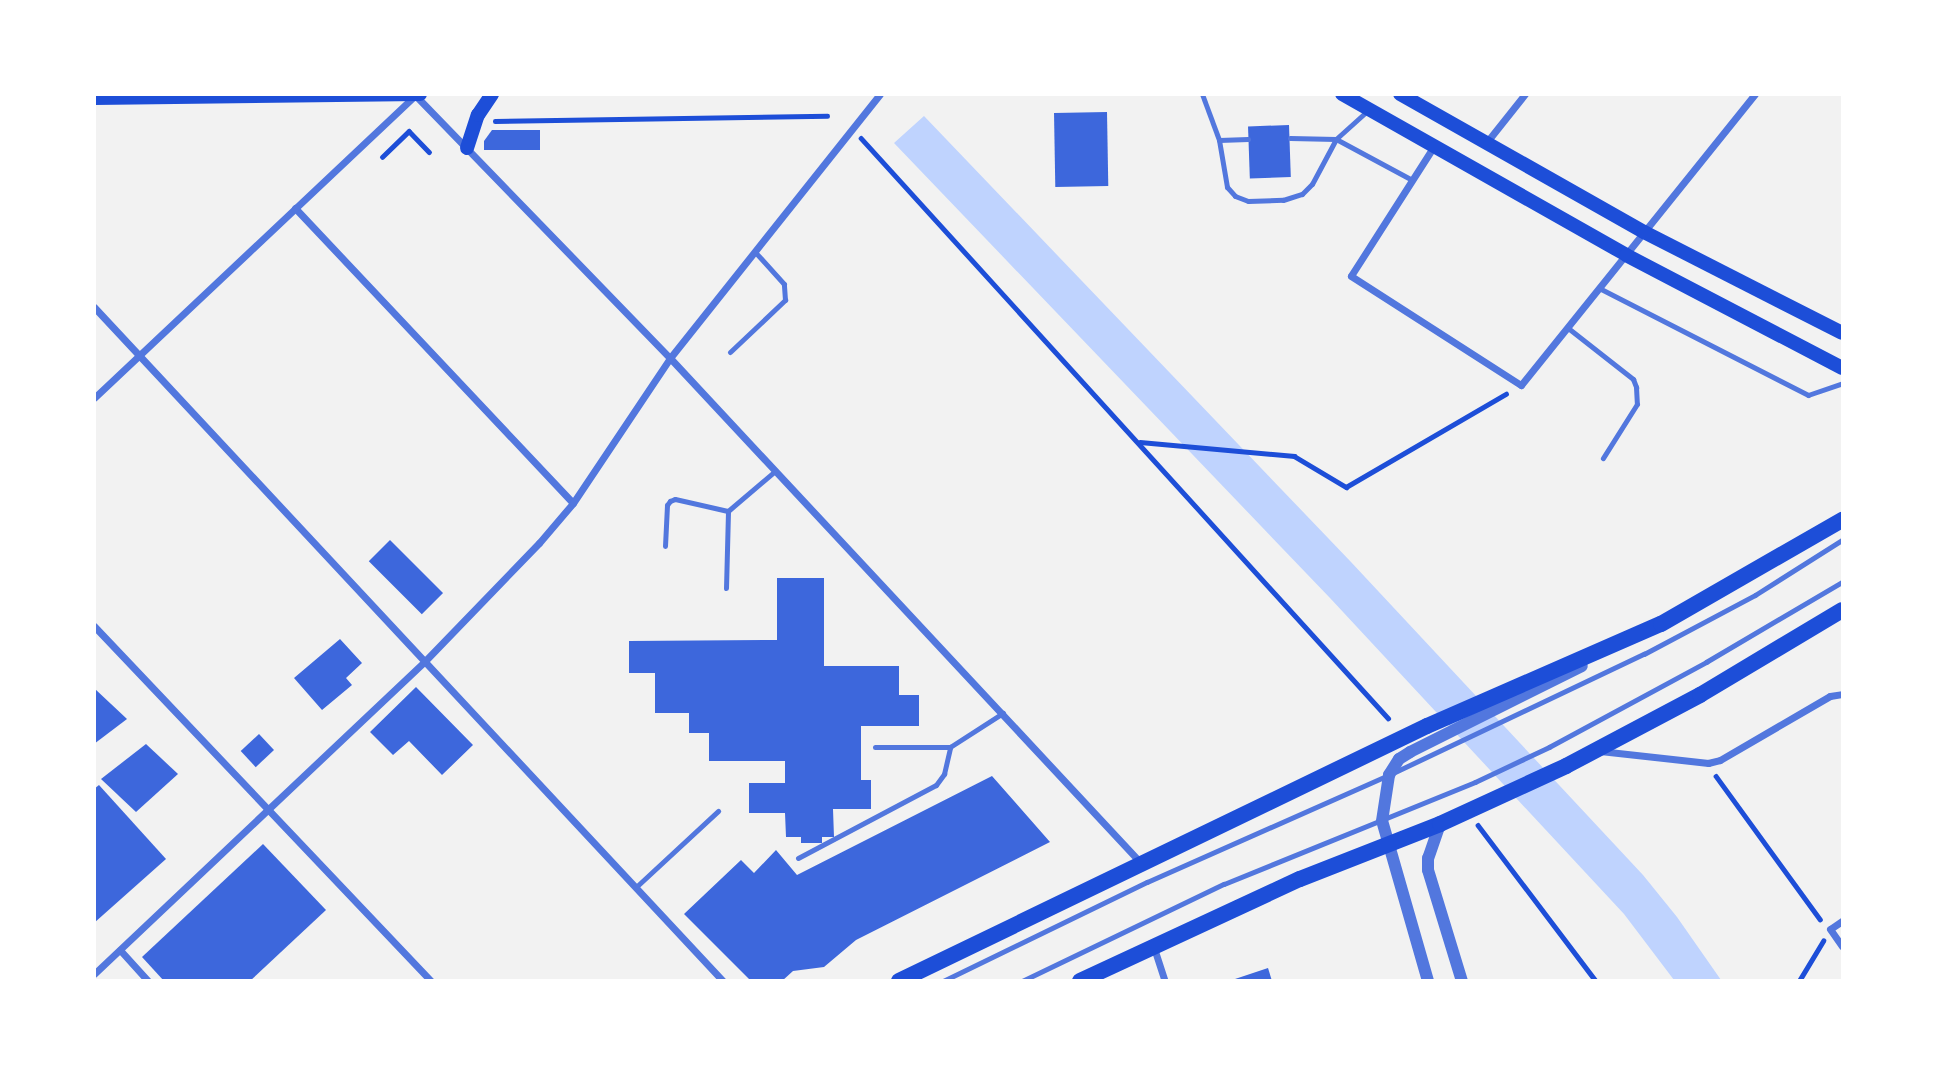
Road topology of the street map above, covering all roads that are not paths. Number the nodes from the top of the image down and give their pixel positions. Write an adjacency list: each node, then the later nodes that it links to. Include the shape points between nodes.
1 (492, 94): 18 (main road, via 478,115)
2 (880, 94): 22 (street)
3 (1202, 94): 15 (lane)
4 (1342, 94): 11 (main road)
5 (1400, 94): 16 (main road)
6 (1525, 94): 16 (street)
7 (1755, 94): 21 (street)
8 (417, 95): 9 (main road); 18 (street); 20 (street)
9 (183, 96): 10 (main road)
10 (94, 98)
11 (1369, 110): 14 (lane); 17 (main road)
12 (1290, 138): 14 (lane)
13 (1248, 139): 15 (lane)
14 (1335, 139): 15 (lane, via 1302,194 1283,200 1248,201 1227,187); 19 (lane)
15 (1219, 140)
16 (1486, 143): 21 (main road)
17 (1434, 146): 19 (street); 23 (main road)
18 (467, 148): 30 (street)
19 (1412, 180): 26 (street, via 1351,276 1521,385)
20 (295, 208): 29 (street); 36 (street)
21 (1644, 232): 23 (street); 27 (main road)
22 (756, 254): 28 (lane, via 784,285 785,300); 30 (street)
23 (1626, 255): 24 (street); 31 (main road)
24 (1599, 288): 26 (street); 32 (lane, via 1808,395)
25 (94, 307): 29 (street)
26 (1568, 327): 34 (lane, via 1633,379 1636,387 1637,404)
27 (1843, 333)
28 (730, 352)
29 (140, 355): 33 (street); 45 (street)
30 (670, 358): 35 (street); 36 (street)
31 (1843, 368)
32 (1843, 383)
33 (94, 398)
34 (1603, 458)
35 (775, 471): 37 (lane); 47 (street)
36 (573, 503): 45 (street)
37 (728, 511): 40 (lane, via 670,501); 42 (lane)
38 (1843, 520): 48 (main road, via 1661,624)
39 (1843, 540): 52 (lane, via 1755,595 1644,654)
40 (666, 546)
41 (1843, 582): 55 (lane, via 1549,747)
42 (726, 588)
43 (1843, 610): 51 (main road, via 1700,695)
44 (94, 626): 53 (street)
45 (425, 661): 53 (street); 60 (street)
46 (1843, 694): 51 (street, via 1830,696 1709,763)
47 (1003, 713): 50 (lane); 59 (street)
48 (1430, 733): 52 (street, via 1399,759); 59 (main road)
49 (874, 747): 50 (lane)
50 (950, 747): 58 (lane, via 944,774 936,785)
51 (1595, 750): 56 (main road)
52 (1389, 775): 55 (street); 70 (lane, via 1147,882)
53 (270, 811): 64 (street); 67 (street)
54 (718, 811): 60 (lane)
55 (1382, 821): 57 (street); 71 (lane, via 1224,884)
56 (1440, 824): 57 (main road); 75 (street, via 1428,870)
57 (1388, 846): 62 (main road, via 1300,878); 74 (street)
58 (798, 858)
59 (1141, 864): 69 (main road)
60 (636, 887): 68 (street)
61 (1843, 921): 63 (street, via 1830,929)
62 (1153, 945): 72 (main road); 73 (street)
63 (1843, 946)
64 (120, 950): 65 (street); 66 (street)
65 (94, 974)
66 (148, 981)
67 (431, 981)
68 (723, 981)
69 (898, 981)
70 (943, 981)
71 (1021, 981)
72 (1080, 981)
73 (1166, 981)
74 (1428, 981)
75 (1462, 981)

